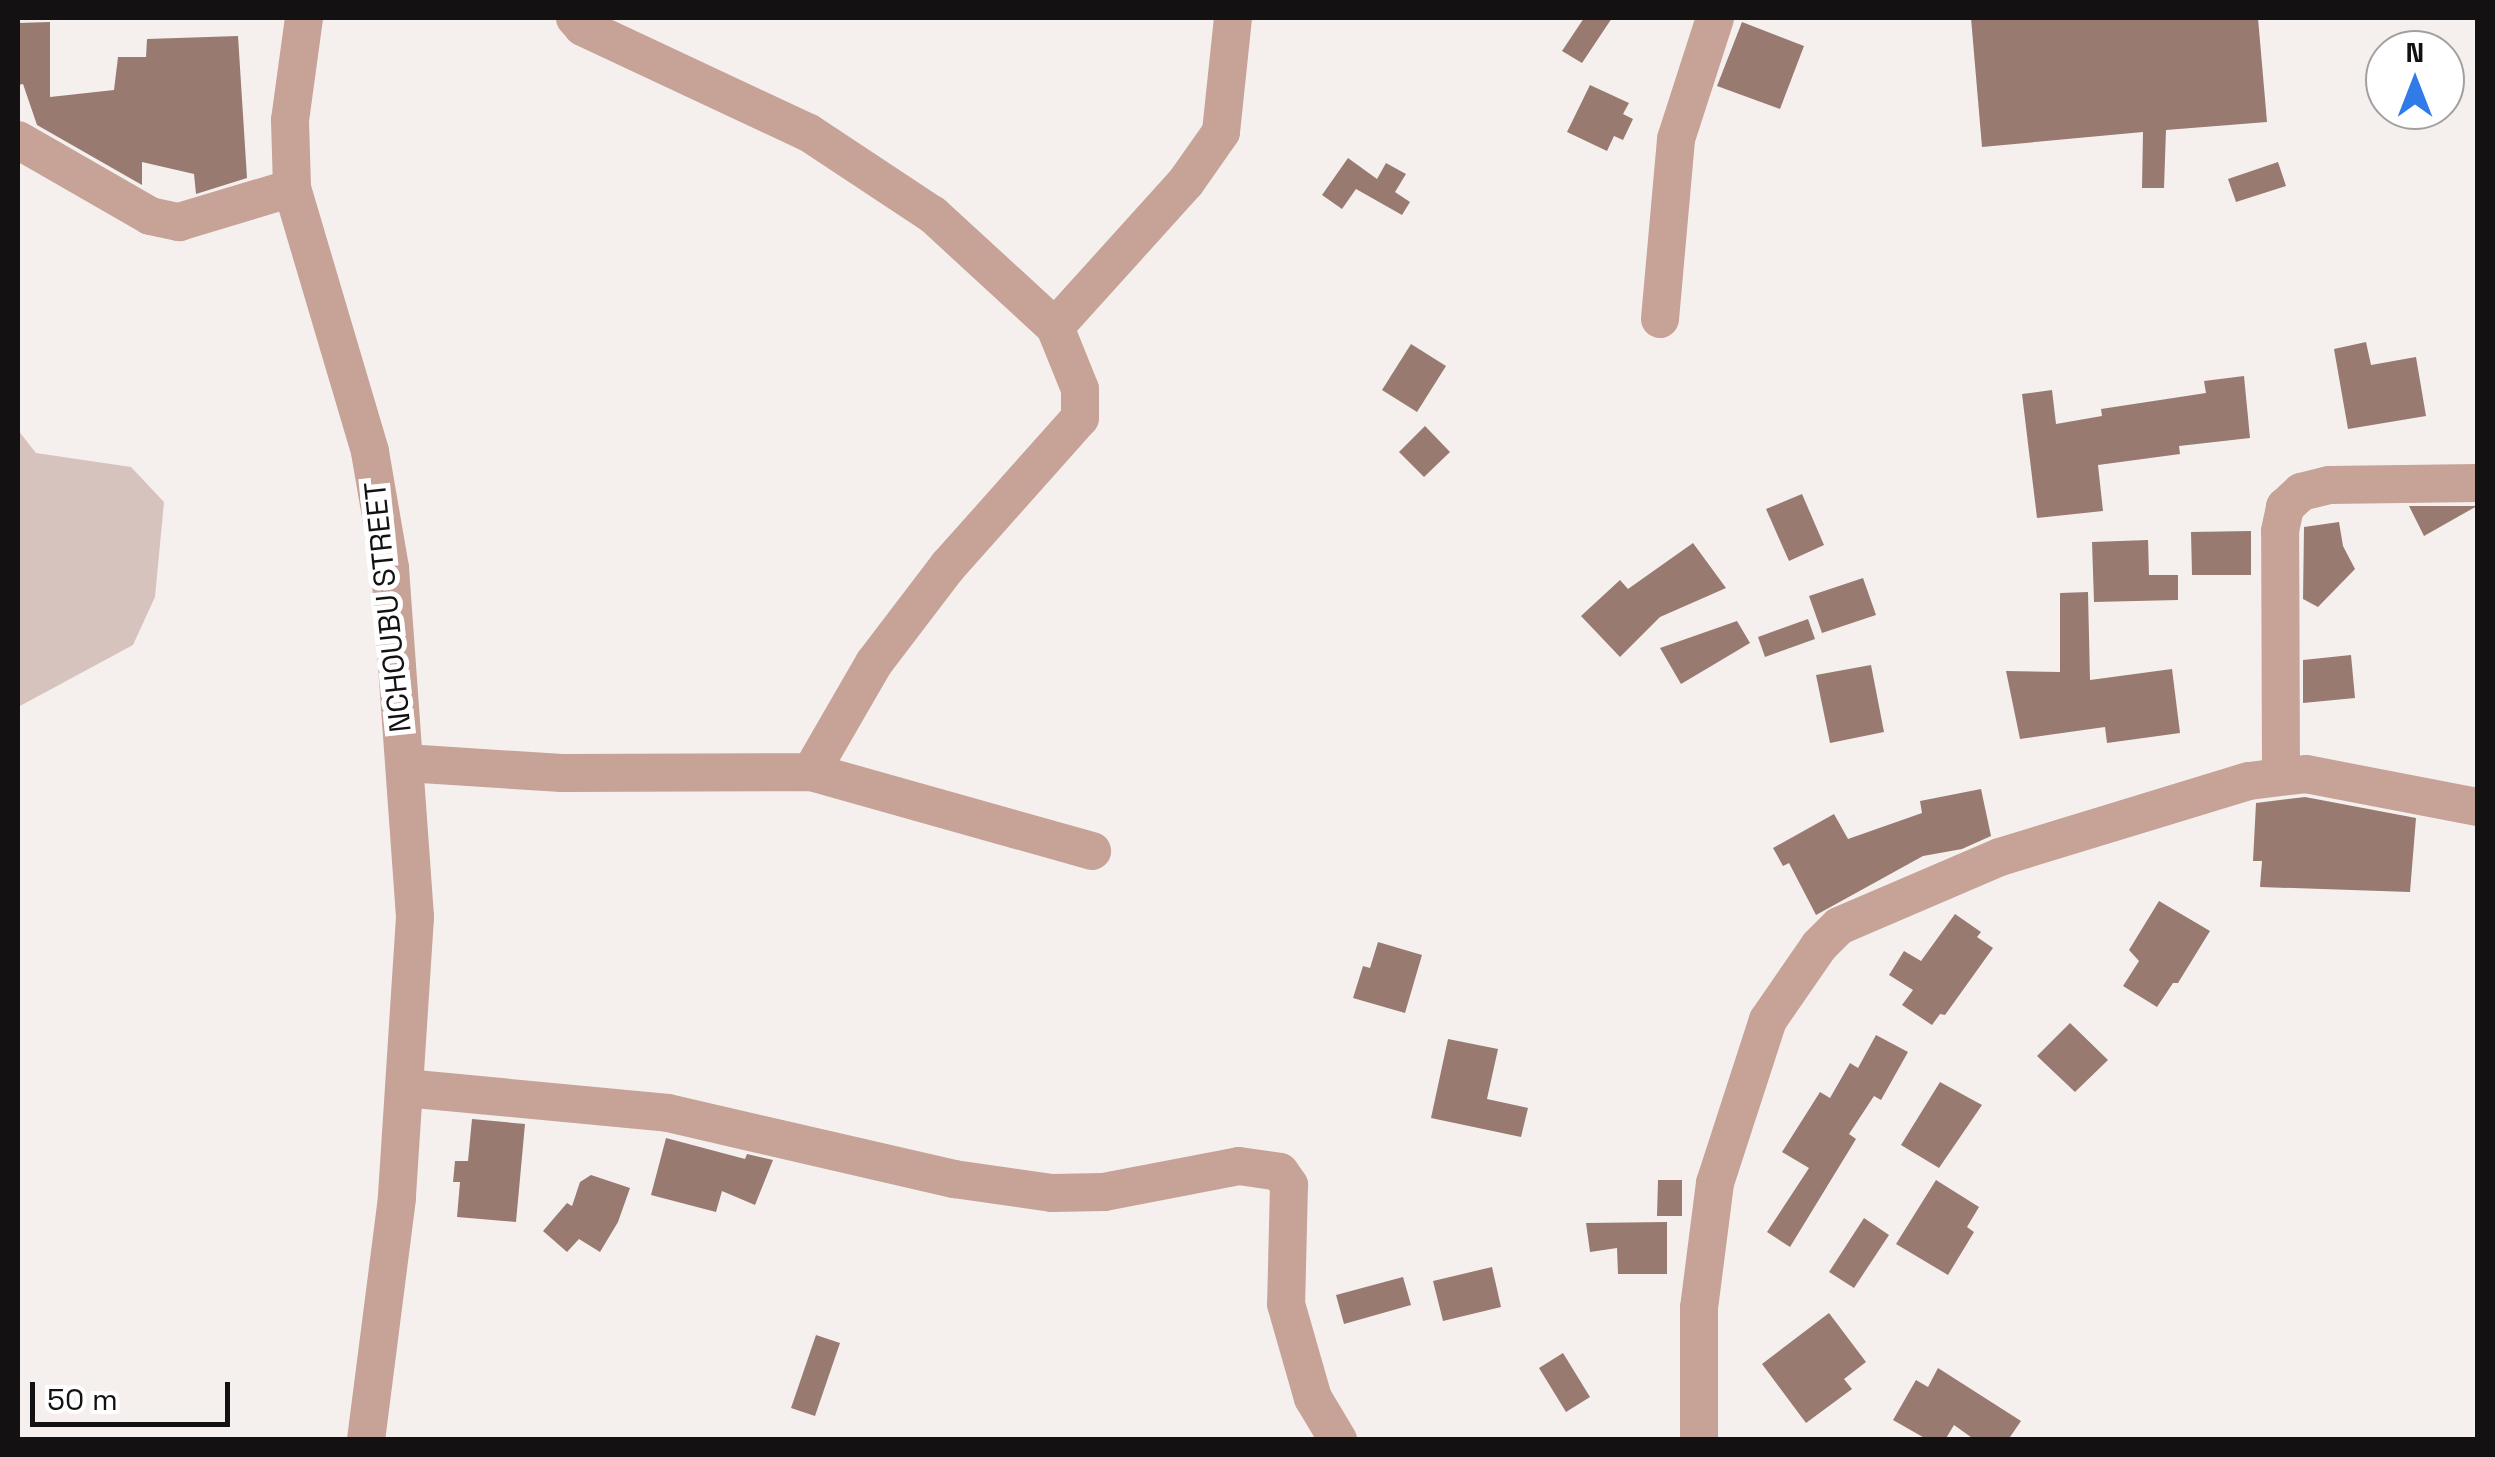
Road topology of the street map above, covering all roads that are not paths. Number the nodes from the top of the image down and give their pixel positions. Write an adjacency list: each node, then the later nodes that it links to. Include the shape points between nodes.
1 (304, 18): 6 (street, NCHOUBU STREET, via 290,120)
2 (575, 18): 8 (street, via 809,133 933,215)
3 (1233, 18): 8 (street, via 1221,132 1186,182)
4 (1716, 18): 7 (street, via 1676,138)
5 (18, 140): 6 (street, via 150,216 179,222)
6 (292, 188): 10 (street, NCHOUBU STREET, via 370,452 390,568)
7 (1660, 319)
8 (1055, 327): 11 (street, via 1080,388 1080,418 948,566 874,663)
9 (2478, 483): 12 (street, via 2330,485 2300,492 2286,508 2280,532)
10 (406, 763): 11 (street, via 562,773); 15 (street, NCHOUBU STREET, via 415,917)
11 (811, 772): 14 (street)
12 (2282, 775): 13 (street, via 2341,779); 18 (street, via 2000,857 1860,914 1818,946 1768,1020 1715,1183 1699,1308)
13 (2478, 807)
14 (1092, 851)
15 (405, 1088): 16 (street, NCHOUBU STREET); 17 (street, via 668,1113 954,1179 1052,1194 1104,1192 1239,1166 1280,1172 1289,1184 1286,1304 1314,1398)
16 (366, 1440)
17 (1338, 1440)
18 (1699, 1440)

